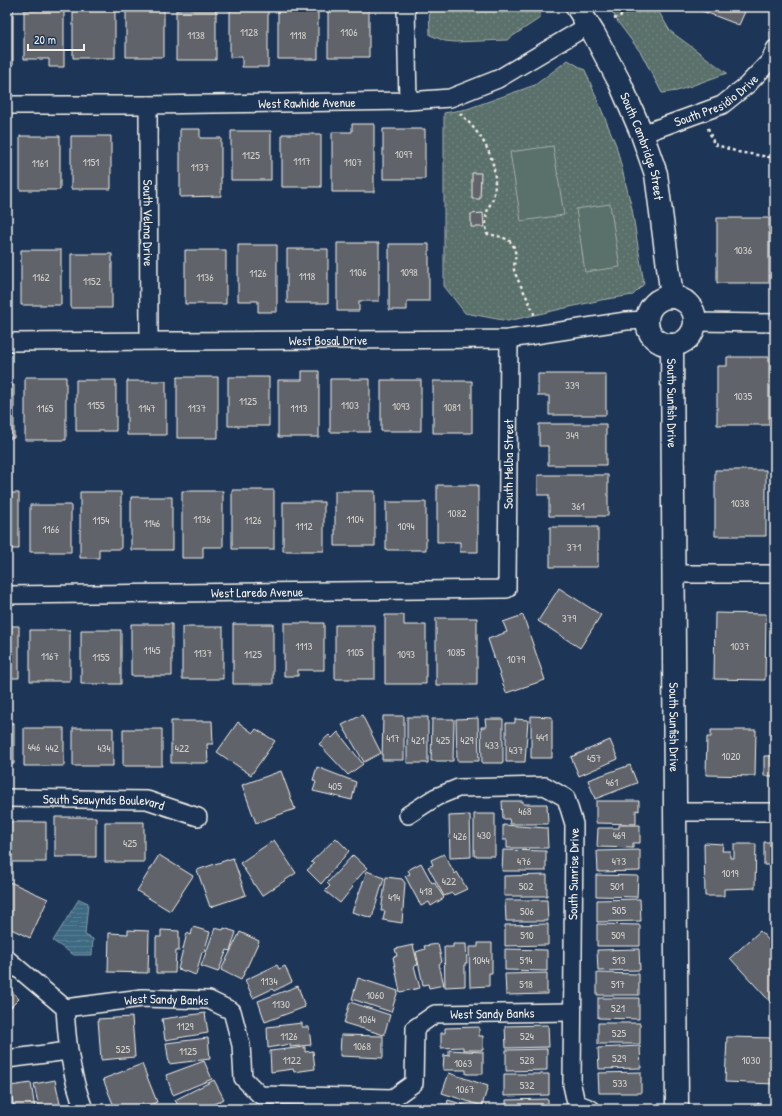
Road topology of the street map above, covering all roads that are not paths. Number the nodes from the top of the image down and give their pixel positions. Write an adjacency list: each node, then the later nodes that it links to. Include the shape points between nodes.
1 (406, 7): 5 (street)
2 (577, 7): 3 (street, South Cambridge Street)
3 (589, 25): 5 (street, West Rawhide Avenue, via 498,79 450,98); 8 (street, South Cambridge Street, via 620,83)
4 (775, 49): 8 (street, South Presidio Drive, via 770,61 747,86 722,105)
5 (408, 101): 7 (street, West Rawhide Avenue)
6 (7, 105): 7 (street, West Rawhide Avenue)
7 (148, 105): 14 (street, South Velma Drive)
8 (642, 134): 9 (street, South Cambridge Street, via 656,174)
9 (672, 297): 10 (street, via 658,301); 11 (street, via 691,308)
10 (647, 320): 13 (street, West Bosal Drive); 16 (street, via 657,341)
11 (695, 322): 12 (street); 16 (street, via 691,335 679,344)
12 (775, 323)
13 (509, 339): 14 (street, West Bosal Drive); 19 (street, South Melba Street)
14 (149, 340): 15 (street, West Bosal Drive)
15 (7, 342)
16 (672, 345): 17 (street, South Sunfish Drive)
17 (674, 574): 18 (street); 22 (street, South Sunfish Drive)
18 (775, 574)
19 (507, 590): 20 (street, West Laredo Avenue)
20 (7, 595)
21 (7, 798): 25 (street, South Seawynds Boulevard, via 147,800)
22 (675, 812): 23 (street); 33 (street, South Sunfish Drive)
23 (775, 812)
24 (408, 815): 28 (street, South Sunrise Drive, via 436,797 458,788 545,786 566,798 574,824)
25 (198, 817)
26 (7, 959): 27 (street)
27 (65, 1008): 28 (street, West Sandy Banks, via 142,998 209,1000 232,1011 241,1045 243,1078 260,1095 393,1098 414,1083 415,1028 435,1014); 29 (street)
28 (571, 1012): 32 (street, South Sunrise Drive, via 572,1085 576,1103)
29 (68, 1051): 30 (street); 31 (street)
30 (7, 1059)
31 (84, 1109)
32 (591, 1109)
33 (677, 1109)

